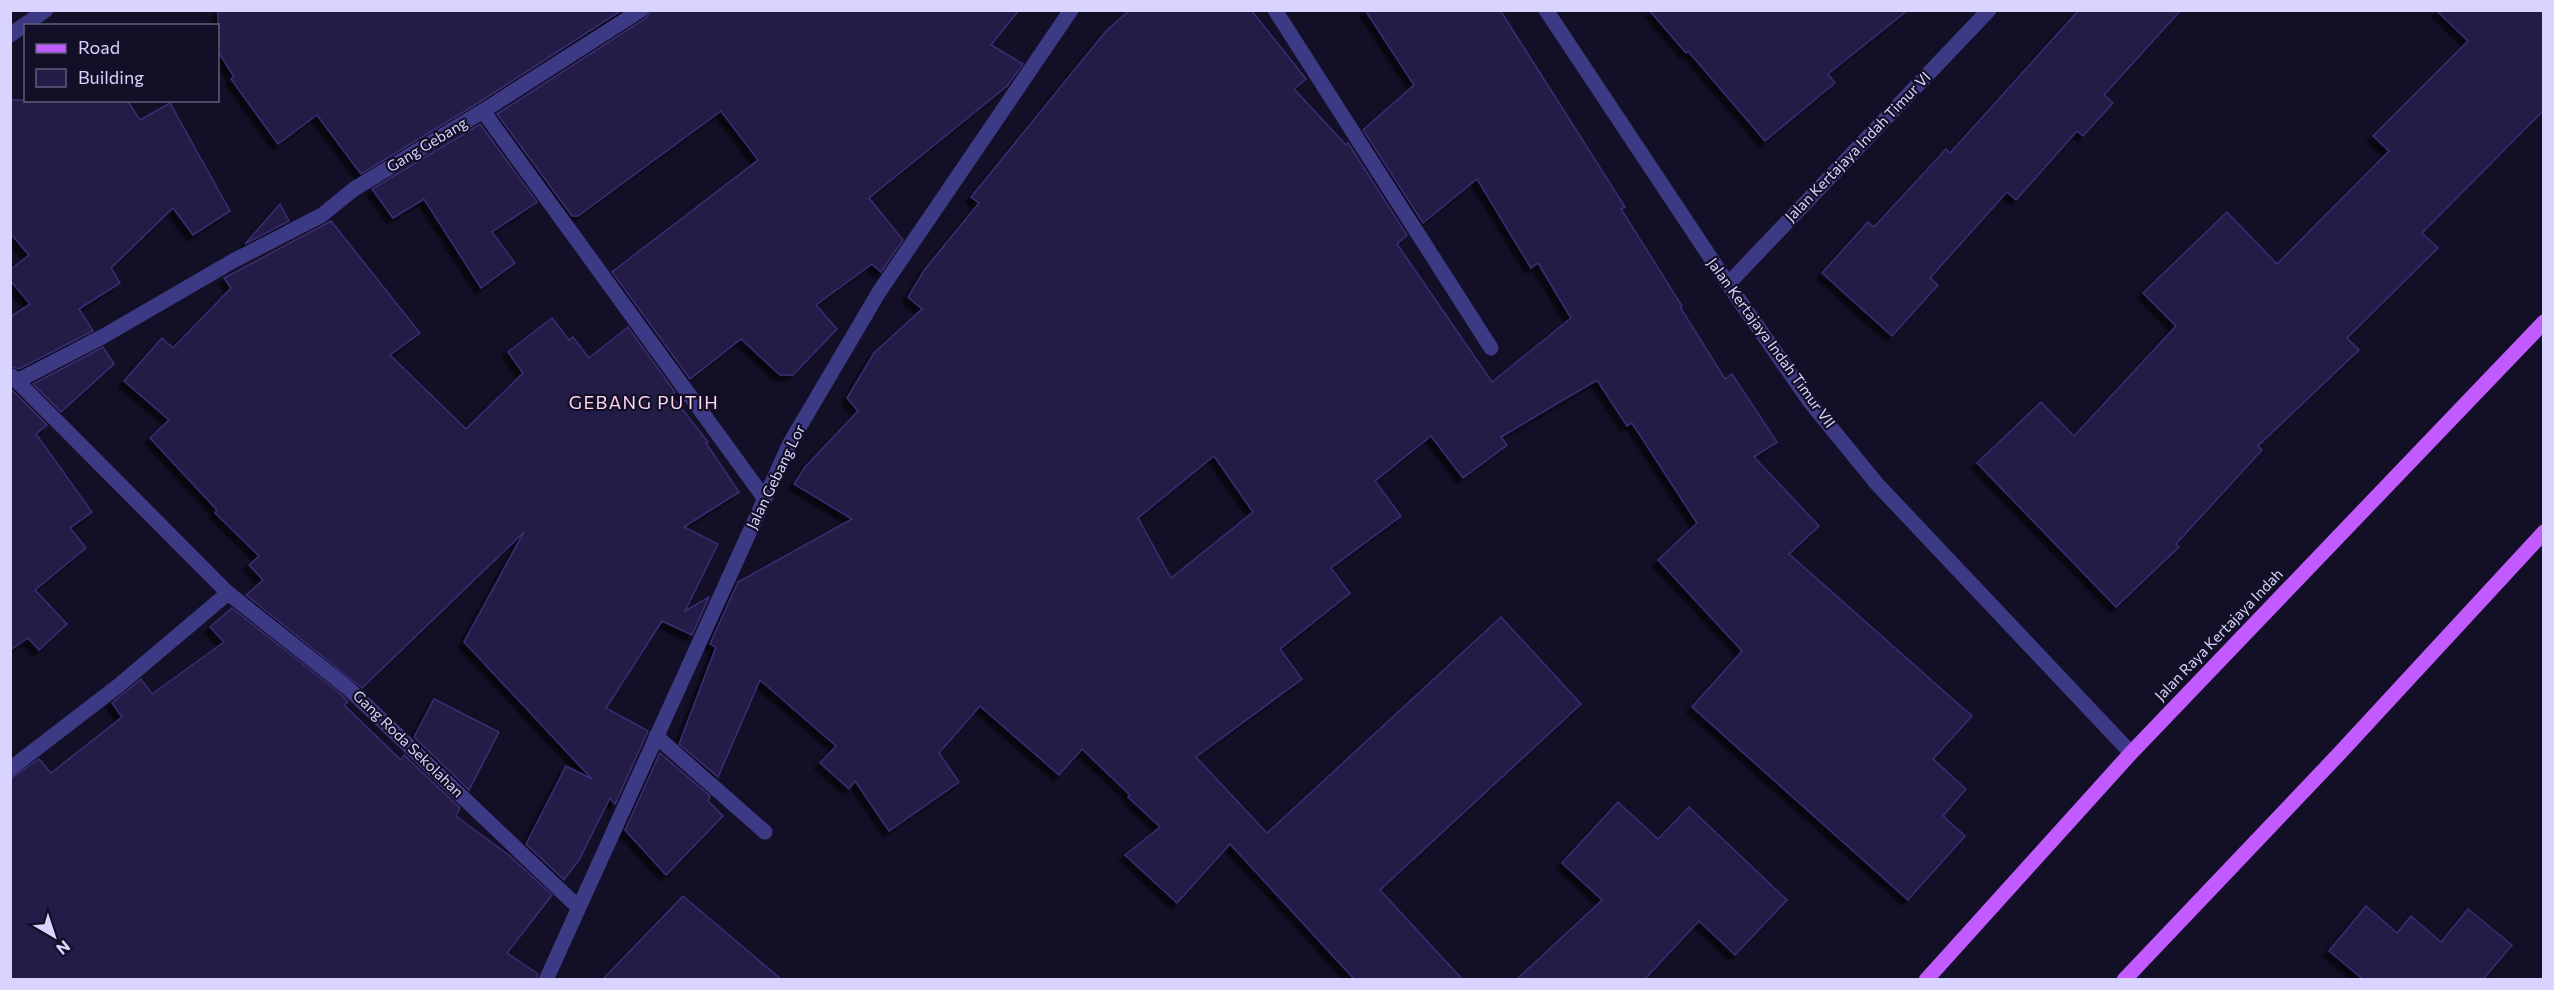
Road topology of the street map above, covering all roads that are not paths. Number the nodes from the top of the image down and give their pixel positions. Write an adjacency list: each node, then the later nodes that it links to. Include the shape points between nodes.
1 (46, 10): 7 (street)
2 (641, 10): 10 (street)
3 (1071, 10): 15 (street, Jalan Gebang Lor, via 879,292 790,443)
4 (1275, 10): 13 (street)
5 (1546, 10): 11 (street, Jalan Kertajaya Indah Timur VII)
6 (1989, 10): 11 (street, Jalan Kertajaya Indah Timur VI)
7 (26, 24)
8 (24, 25): 9 (street)
9 (10, 35)
10 (483, 111): 14 (street, Gang Gebang, via 354,189 322,215 102,337); 15 (street, Gang Gebang)
11 (1728, 285): 19 (street, Jalan Kertajaya Indah Timur VII, via 1810,402 1877,484)
12 (2544, 322): 19 (main road, Jalan Raya Kertajaya Indah)
13 (1491, 348)
14 (14, 378): 17 (street, Gang Roda Sekolahan)
15 (765, 499): 18 (street, Jalan Gebang Lor)
16 (2544, 532): 25 (main road)
17 (228, 593): 20 (street, via 118,687); 22 (street, Gang Roda Sekolahan, via 348,688)
18 (656, 736): 21 (street); 22 (street, Jalan Gebang Lor)
19 (2131, 753): 24 (main road, Jalan Raya Kertajaya Indah)
20 (10, 769)
21 (765, 832)
22 (578, 907): 23 (street, Jalan Gebang Lor)
23 (546, 980)
24 (1926, 980)
25 (2124, 980)

